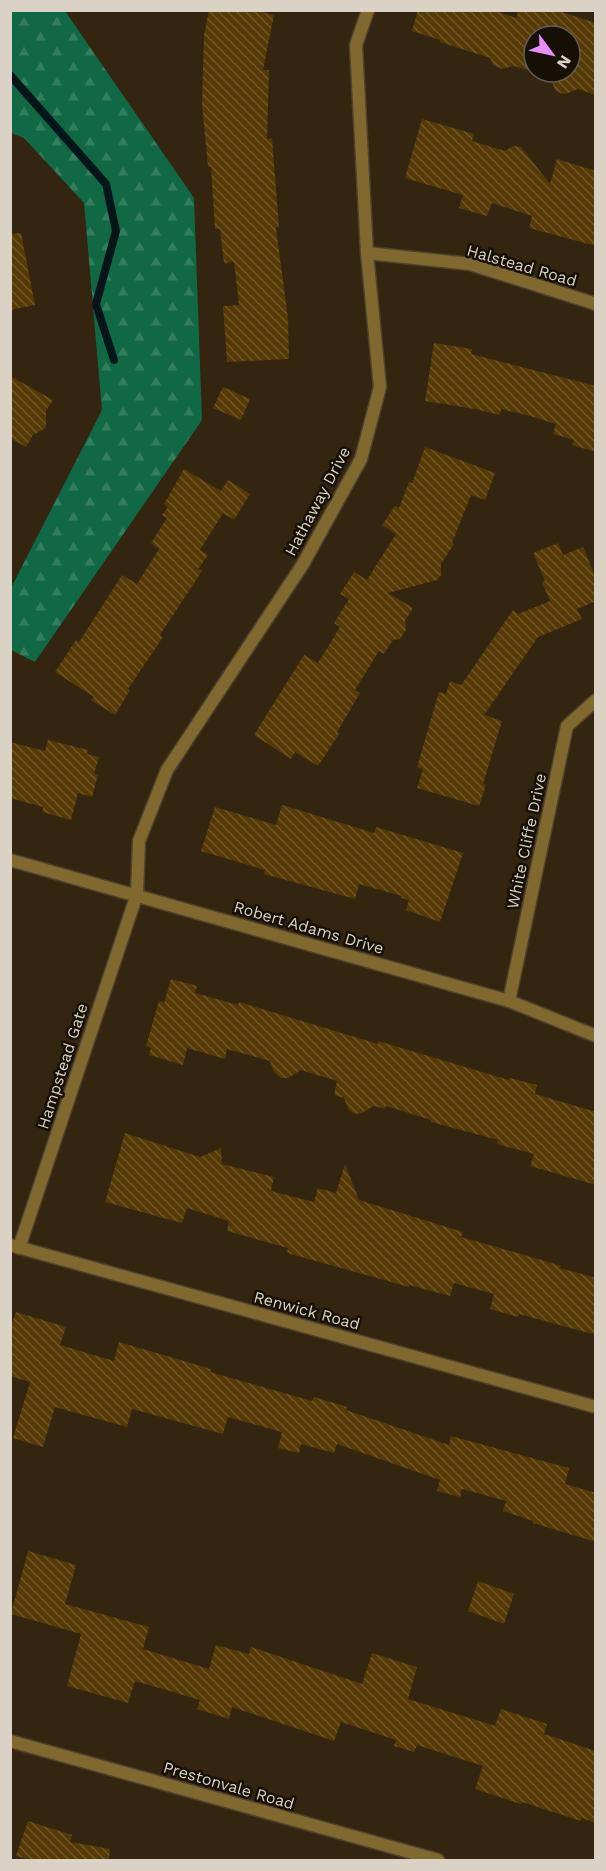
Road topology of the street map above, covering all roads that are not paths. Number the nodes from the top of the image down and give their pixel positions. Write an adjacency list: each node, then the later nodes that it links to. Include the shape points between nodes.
1 (368, 10): 2 (street, Hathaway Drive, via 356,45)
2 (368, 253): 3 (street, Halstead Road, via 470,264); 6 (street, Hathaway Drive, via 380,387 361,459 303,564 167,770 139,841)
3 (596, 304)
4 (596, 700): 7 (street, White Cliffe Drive, via 567,726)
5 (10, 860): 6 (street, Robert Adams Drive)
6 (137, 894): 7 (street, Robert Adams Drive); 9 (street, Hampstead Gate)
7 (508, 1001): 8 (street, Robert Adams Drive)
8 (596, 1035)
9 (15, 1247): 10 (street, Renwick Road)
10 (596, 1407)
11 (10, 1741): 12 (street, Prestonvale Road)
12 (438, 1860)

